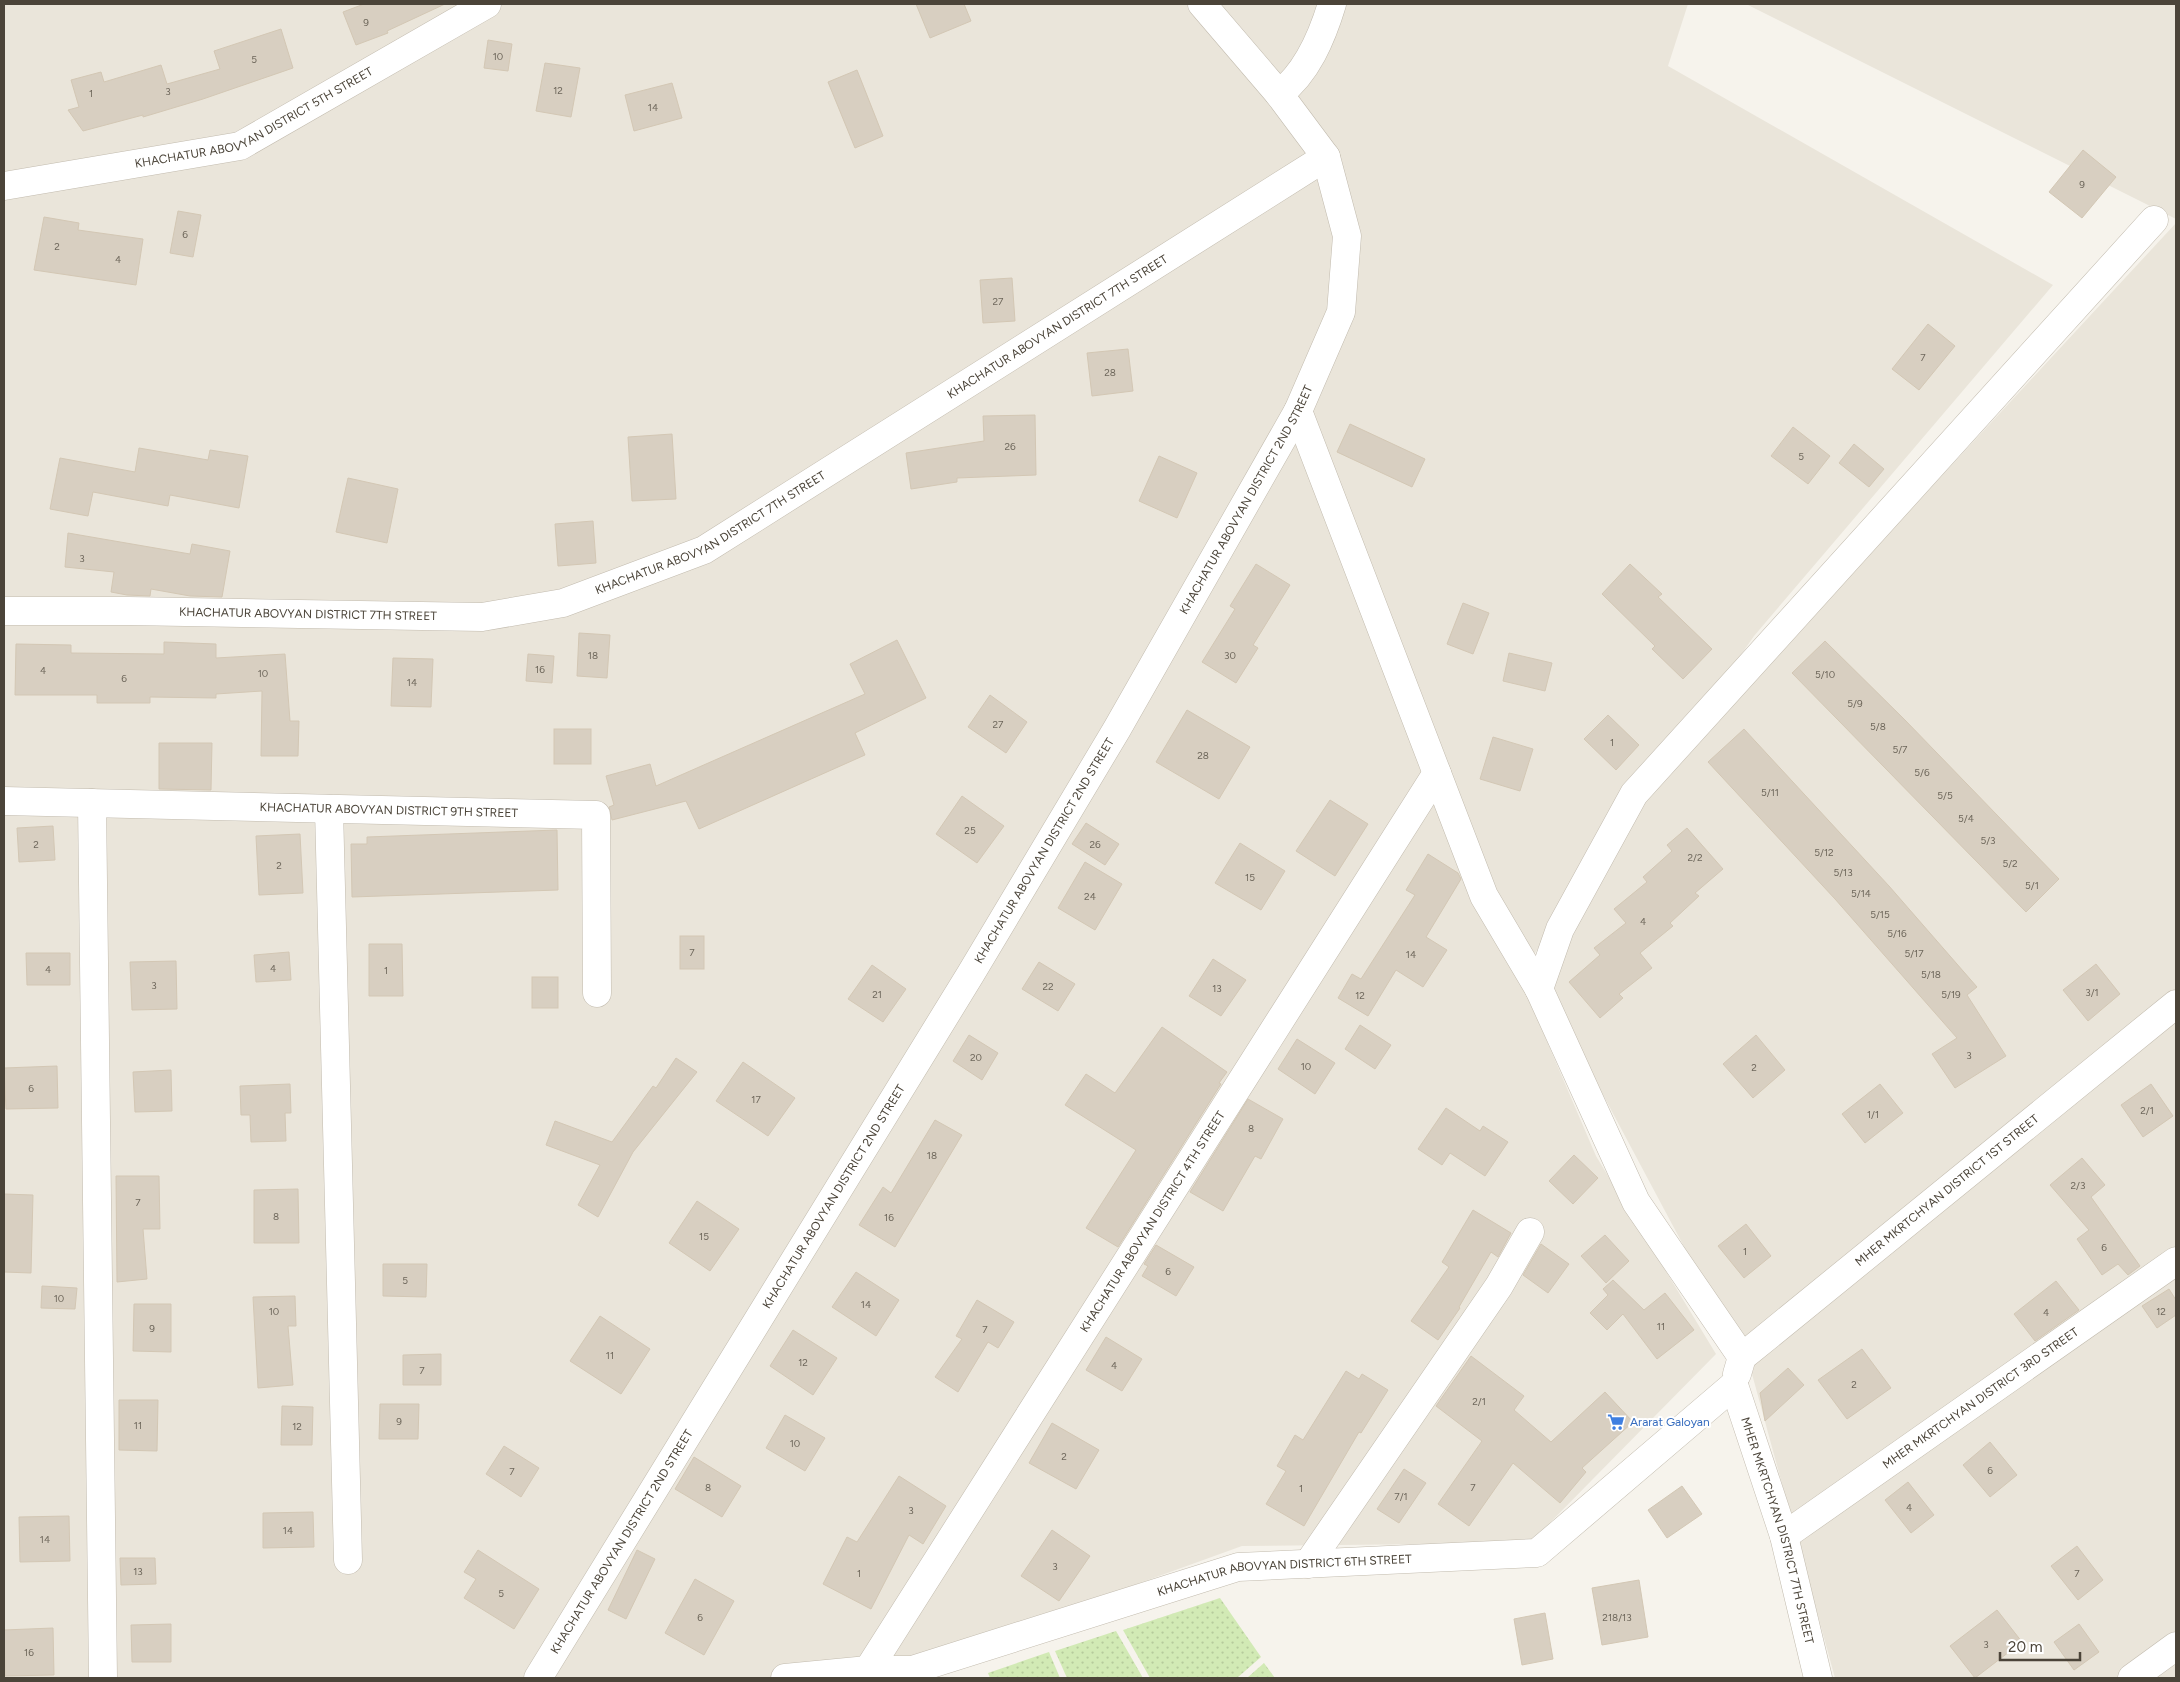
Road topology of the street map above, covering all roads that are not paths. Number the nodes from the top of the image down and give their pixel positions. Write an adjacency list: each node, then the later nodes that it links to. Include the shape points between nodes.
1 (486, 4): 6 (street, KHACHATUR ABOVYAN DISTRICT 5TH STREET, via 240,146)
2 (1202, 4): 4 (street, KHACHATUR ABOVYAN DISTRICT 2ND STREET)
3 (1332, 4): 4 (street, via 1304,69)
4 (1279, 94): 5 (street, KHACHATUR ABOVYAN DISTRICT 2ND STREET)
5 (1326, 157): 8 (street, KHACHATUR ABOVYAN DISTRICT 2ND STREET, via 1347,236 1341,312); 9 (street, KHACHATUR ABOVYAN DISTRICT 7TH STREET, via 704,550 563,603 482,617)
6 (4, 186)
7 (2154, 220): 14 (street, via 1634,794 1560,928)
8 (1298, 411): 10 (street); 27 (street, KHACHATUR ABOVYAN DISTRICT 2ND STREET, via 1117,729 980,958)
9 (4, 611)
10 (1437, 773): 14 (street, via 1484,896); 25 (street, KHACHATUR ABOVYAN DISTRICT 4TH STREET)
11 (4, 801): 12 (street, KHACHATUR ABOVYAN DISTRICT 9TH STREET)
12 (92, 803): 13 (street, KHACHATUR ABOVYAN DISTRICT 9TH STREET); 26 (street)
13 (329, 809): 15 (street, KHACHATUR ABOVYAN DISTRICT 9TH STREET, via 596,815); 22 (street)
14 (1539, 989): 19 (street, via 1636,1202)
15 (597, 993)
16 (2176, 1004): 19 (street, MHER MKRTCHYAN DISTRICT 1ST STREET)
17 (1530, 1232): 23 (street, via 1499,1286)
18 (2176, 1261): 21 (street, MHER MKRTCHYAN DISTRICT 3RD STREET)
19 (1742, 1357): 20 (street)
20 (1734, 1385): 21 (street, MHER MKRTCHYAN DISTRICT 7TH STREET); 23 (street, KHACHATUR ABOVYAN DISTRICT 6TH STREET, via 1537,1552)
21 (1784, 1536): 29 (street, MHER MKRTCHYAN DISTRICT 7TH STREET)
22 (348, 1560)
23 (1308, 1564): 25 (street, KHACHATUR ABOVYAN DISTRICT 6TH STREET, via 1238,1568 912,1670)
24 (2176, 1646): 30 (street)
25 (868, 1670): 28 (street, KHACHATUR ABOVYAN DISTRICT 6TH STREET)
26 (103, 1678)
27 (538, 1678)
28 (785, 1678)
29 (1818, 1678)
30 (2132, 1678)

